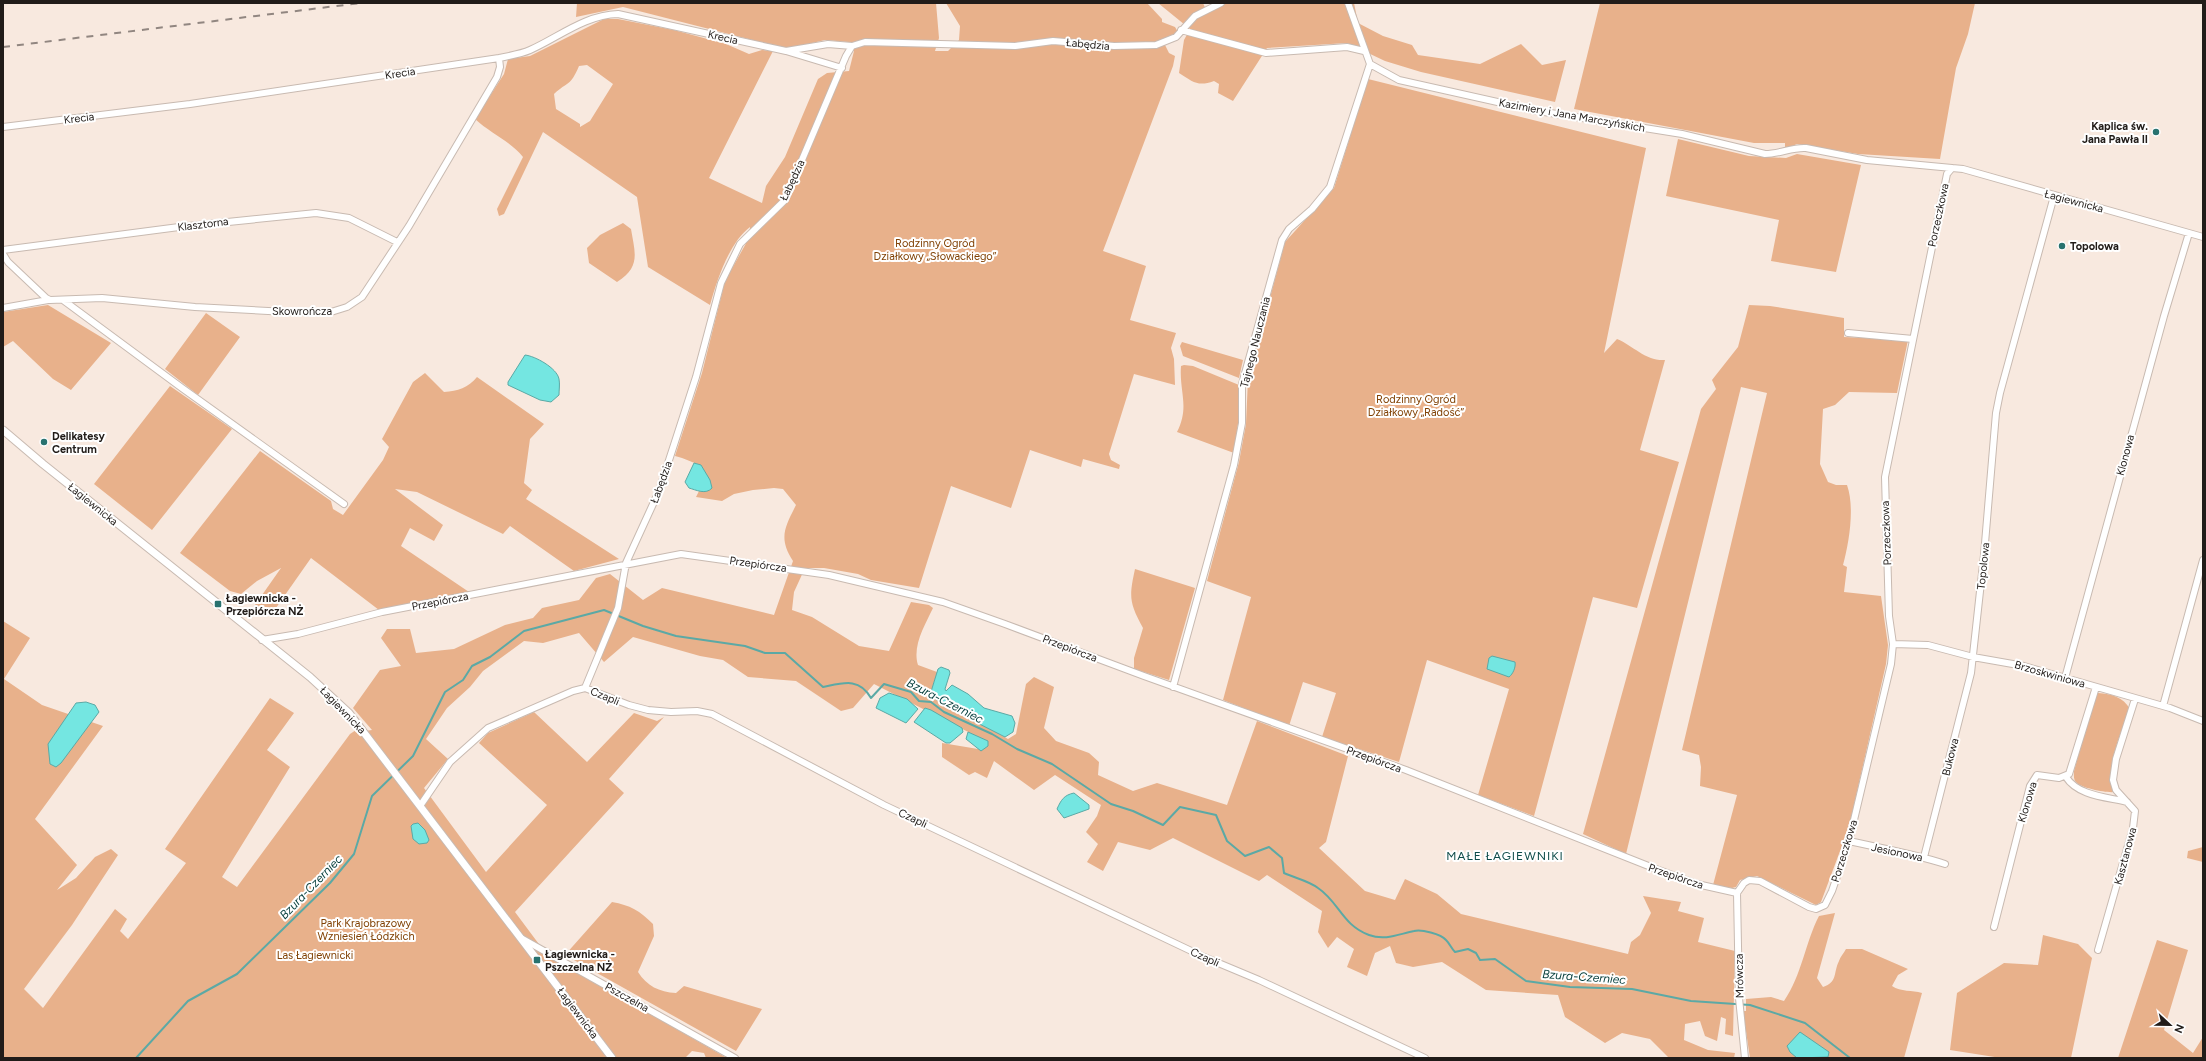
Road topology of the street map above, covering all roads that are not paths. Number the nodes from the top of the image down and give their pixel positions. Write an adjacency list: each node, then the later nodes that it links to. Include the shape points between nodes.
1 (1221, 3): 3 (street, Łabędzia, via 1195,16)
2 (1348, 3): 6 (street)
3 (1181, 30): 4 (street, Łabędzia, via 1176,37 1156,45 1114,46 1053,41 1015,46 865,42); 6 (street, via 1266,53 1348,47)
4 (852, 46): 5 (street, Krecia, via 822,44); 9 (street, Łabędzia)
5 (786, 51): 7 (street, Krecia, via 618,14 591,19 530,50); 9 (street, Krecia)
6 (1364, 51): 8 (street)
7 (500, 58): 10 (street, Krecia, via 190,104); 15 (street, Skowrończa, via 497,77)
8 (1370, 64): 11 (street, Kazimiery i Jana Marczyńskich, via 1399,80 1538,111 1682,134 1765,154 1806,148 1867,160); 31 (street, Tajnego Nauczania, via 1330,187 1312,209 1289,229 1282,240 1242,384 1242,423 1234,465)
9 (842, 68): 26 (street, Łabędzia, via 785,200 748,233 733,255 716,298 696,376 659,491)
10 (3, 127)
11 (1952, 168): 12 (street, Łagiewnicka, via 1974,171); 22 (street, Porzeczkowa, via 1947,174)
12 (2054, 196): 13 (street, Łagiewnicka); 29 (street, Topolowa, via 2005,370 1996,413)
13 (2188, 233): 14 (street, Łagiewnicka); 30 (street, Klonowa)
14 (2203, 237)
15 (397, 242): 16 (street, Klasztorna, via 349,218 316,213 179,227); 19 (street, Skowrończa, via 362,297 336,312 195,307 102,298)
16 (3, 250)
17 (3, 254): 18 (street, via 8,262)
18 (48, 300): 19 (street, Skowrończa); 20 (street, Skowrończa)
19 (63, 300): 24 (street)
20 (3, 308)
21 (1848, 333): 22 (street)
22 (1913, 339): 28 (street, Porzeczkowa, via 1885,477 1889,620)
23 (3, 430): 27 (street, Łagiewnicka)
24 (344, 504)
25 (2203, 560): 35 (street)
26 (626, 563): 27 (street, Przepiórcza, via 382,612 298,634); 31 (street, Przepiórcza, via 681,554 829,575 942,602); 33 (street, Łabędzia, via 618,608)
27 (262, 640): 39 (street, Łagiewnicka, via 357,722)
28 (1893, 644): 29 (street, Brzoskwiniowa, via 1928,645); 40 (street, Porzeczkowa, via 1891,664)
29 (1973, 656): 30 (street, Brzoskwiniowa, via 2024,666); 41 (street, Bukowa, via 1971,673)
30 (2065, 678): 32 (street, Brzoskwiniowa)
31 (1173, 687): 43 (street, Przepiórcza, via 1406,770 1662,872 1697,884)
32 (2096, 687): 34 (street, Brzoskwiniowa); 37 (street, via 2073,765)
33 (585, 688): 39 (street, Czapli, via 488,728 450,762); 49 (street, Czapli, via 648,710 712,714 892,808 1197,954 1259,980)
34 (2135, 699): 35 (street, Brzoskwiniowa); 38 (street, Kasztanowa, via 2113,772 2116,790)
35 (2163, 706): 36 (street, Brzoskwiniowa)
36 (2203, 721)
37 (2066, 777): 38 (street, via 2084,792); 44 (street, Klonowa, via 2040,775 2034,778)
38 (2127, 802): 46 (street, Kasztanowa, via 2135,811 2133,828)
39 (420, 806): 45 (street, Łagiewnicka)
40 (1849, 841): 41 (street, Jesionowa); 43 (street, Porzeczkowa, via 1825,905 1809,907 1760,881 1749,880)
41 (1924, 857): 42 (street, Jesionowa)
42 (1945, 864)
43 (1737, 893): 50 (street, Mrówcza, via 1739,998)
44 (1994, 927)
45 (520, 937): 47 (street, Łagiewnicka); 48 (street, Pszczelna)
46 (2098, 950)
47 (612, 1058)
48 (735, 1058)
49 (1425, 1058)
50 (1745, 1058)

